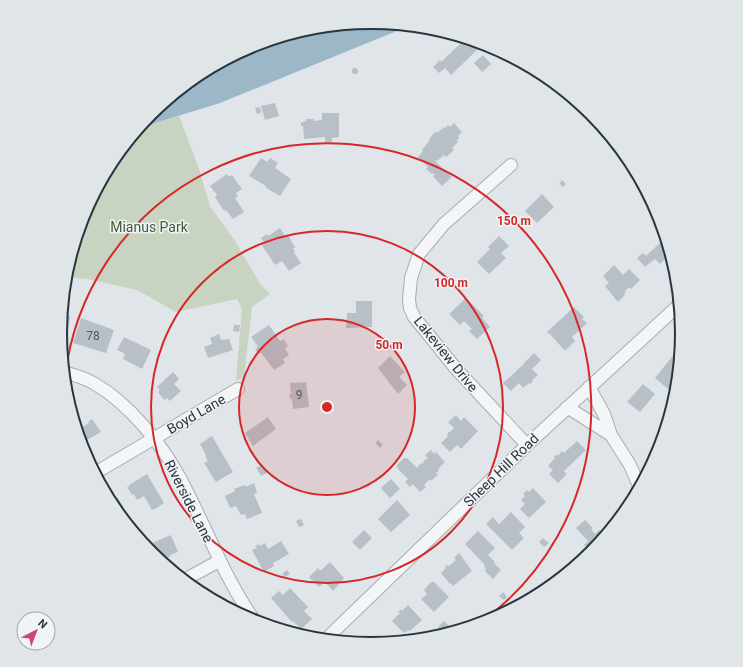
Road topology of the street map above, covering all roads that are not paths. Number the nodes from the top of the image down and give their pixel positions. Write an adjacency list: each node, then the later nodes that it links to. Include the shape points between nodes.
1 (511, 165): 9 (street, Lakeview Drive, via 444,224 419,254 411,278 409,299 414,317 457,370)
2 (675, 309): 4 (street, Sheep Hill Road)
3 (70, 374): 8 (street, Riverside Lane, via 94,383 112,396 128,409)
4 (589, 387): 6 (street, Sheep Hill Road); 7 (street, via 604,414)
5 (238, 389): 8 (street, Boyd Lane)
6 (567, 407): 7 (street); 9 (street, Sheep Hill Road)
7 (611, 435): 11 (street)
8 (153, 439): 10 (street, Boyd Lane); 12 (street, Riverside Lane, via 180,477)
9 (527, 445): 15 (street, Sheep Hill Road)
10 (99, 470)
11 (637, 482)
12 (219, 560): 13 (street); 14 (street, Riverside Lane)
13 (189, 577)
14 (250, 613)
15 (330, 635)

